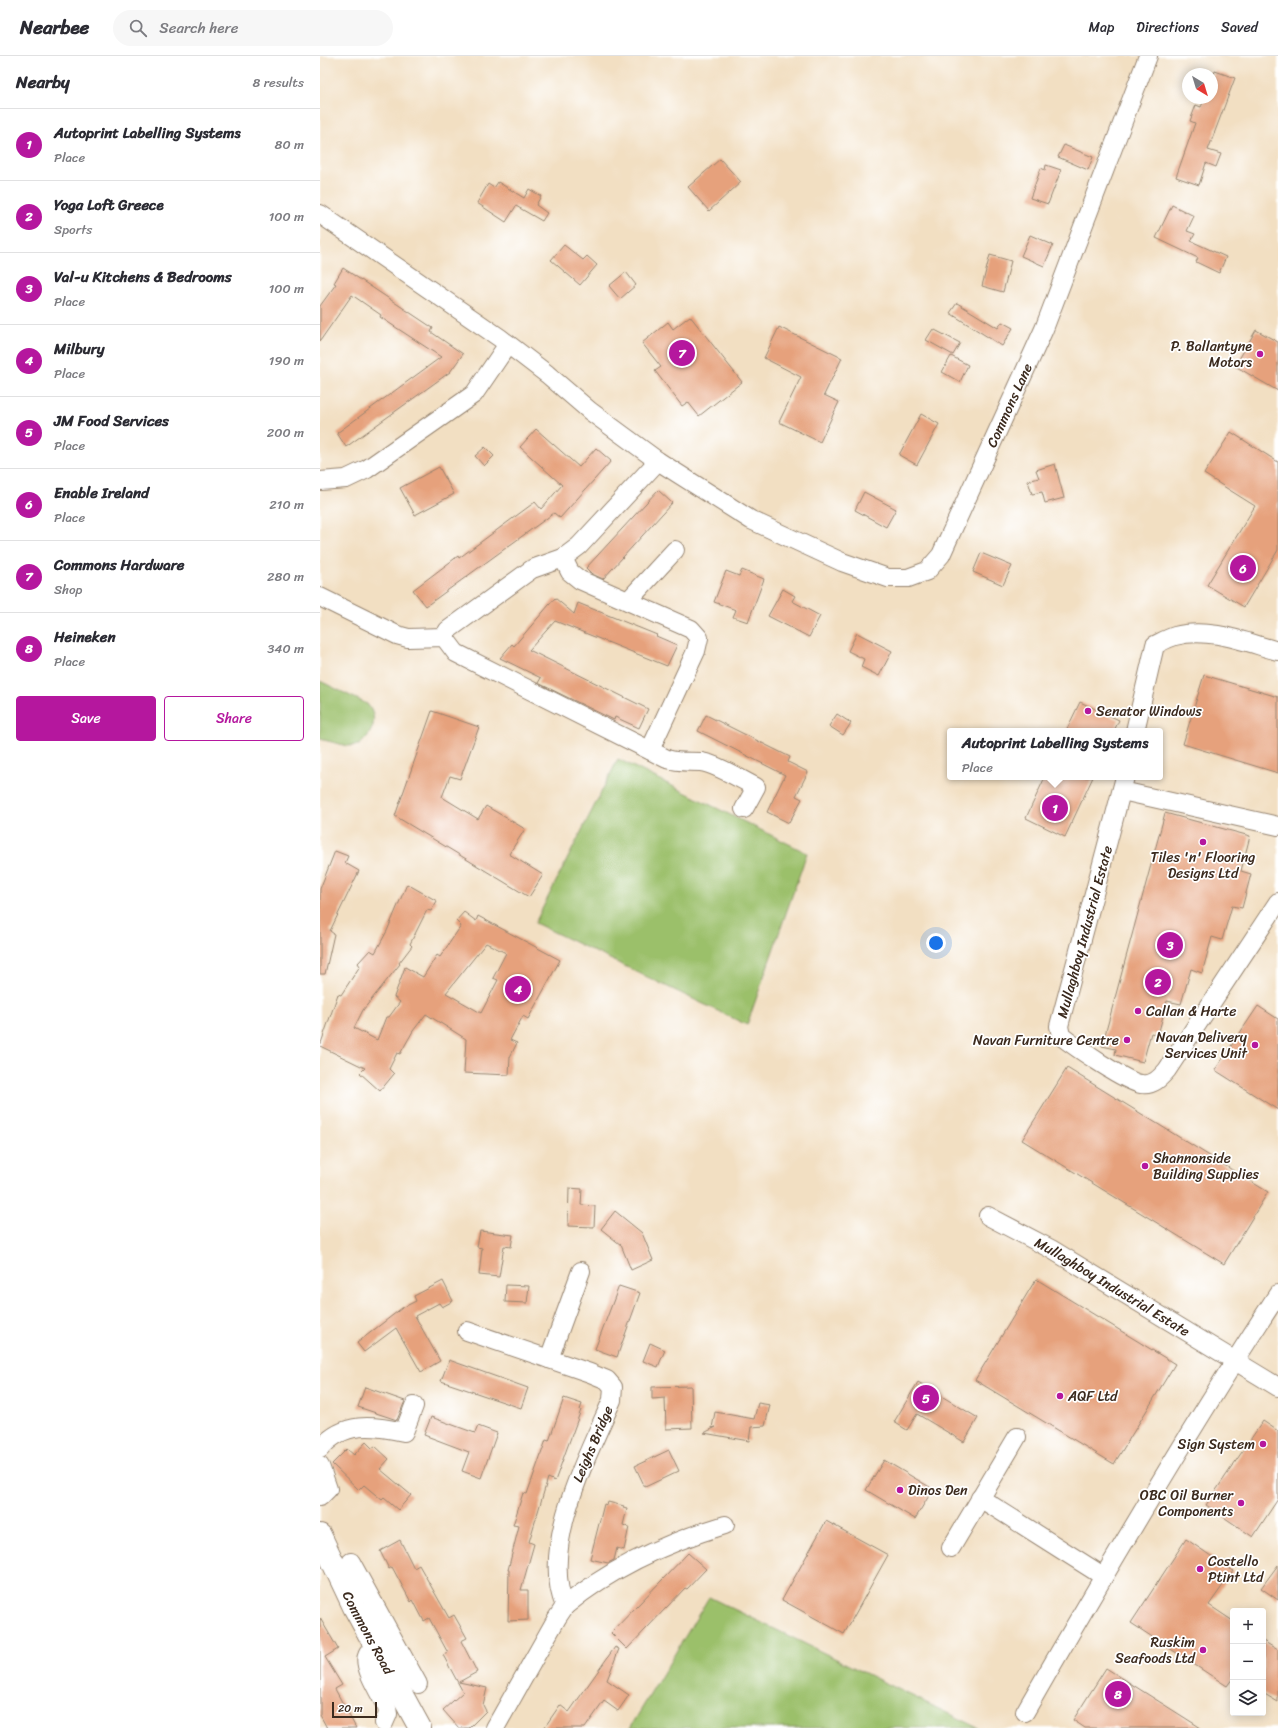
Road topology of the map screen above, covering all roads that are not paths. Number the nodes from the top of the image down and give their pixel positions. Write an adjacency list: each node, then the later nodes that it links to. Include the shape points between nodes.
1 (1148, 56): 4 (street, Commons Lane, via 1044,329 941,555 927,571 908,578 888,578 842,562 751,520)
2 (320, 214): 3 (street, Commons Lane)
3 (508, 344): 4 (street, Commons Lane, via 590,411); 5 (street, via 474,394 367,469 346,479)
4 (658, 461): 7 (street, via 579,546)
5 (320, 481)
6 (675, 550): 9 (street)
7 (563, 558): 9 (street, via 570,572 580,580); 10 (street, via 532,569 448,630)
8 (320, 597): 10 (street, via 396,635 408,638)
9 (628, 601): 13 (street, via 691,629 699,638 696,651)
10 (444, 637): 13 (street, via 456,653)
11 (1278, 651): 12 (street, via 1209,633 1175,636 1155,645)
12 (1136, 728)
13 (650, 750): 15 (street, via 679,763 702,762 756,787)
14 (1123, 784): 16 (street, Mullaghboy Industrial Estate); 17 (street, Mullaghboy Industrial Estate, via 1059,1026 1061,1036 1130,1080 1141,1084 1158,1080)
15 (744, 809)
16 (1278, 826)
17 (1278, 902)
18 (988, 1216): 23 (street, Mullaghboy Industrial Estate, via 1051,1249)
19 (581, 1271): 22 (street)
20 (1278, 1294): 23 (street)
21 (467, 1331): 22 (street, Leighs Bridge)
22 (549, 1359): 36 (street, Leighs Bridge, via 607,1380 613,1387 612,1400 571,1493 558,1555 558,1588)
23 (1235, 1359): 24 (street, Mullaghboy Industrial Estate); 35 (street)
24 (1278, 1387)
25 (414, 1406): 27 (street, via 404,1432 362,1426 342,1432)
26 (1017, 1438): 30 (street)
27 (320, 1448)
28 (320, 1466): 29 (street, via 328,1489)
29 (320, 1497)
30 (980, 1498): 33 (street); 35 (street)
31 (725, 1525): 36 (street, via 685,1537 606,1577)
32 (320, 1535): 37 (street, Commons Road)
33 (951, 1548)
34 (351, 1562): 37 (street)
35 (1103, 1576): 39 (street)
36 (565, 1606): 42 (street)
37 (384, 1642): 38 (street); 40 (street, via 367,1654 365,1661 387,1708 388,1714); 41 (street, Commons Road)
38 (418, 1684)
39 (1025, 1712)
40 (384, 1723)
41 (420, 1728)
42 (495, 1728)

